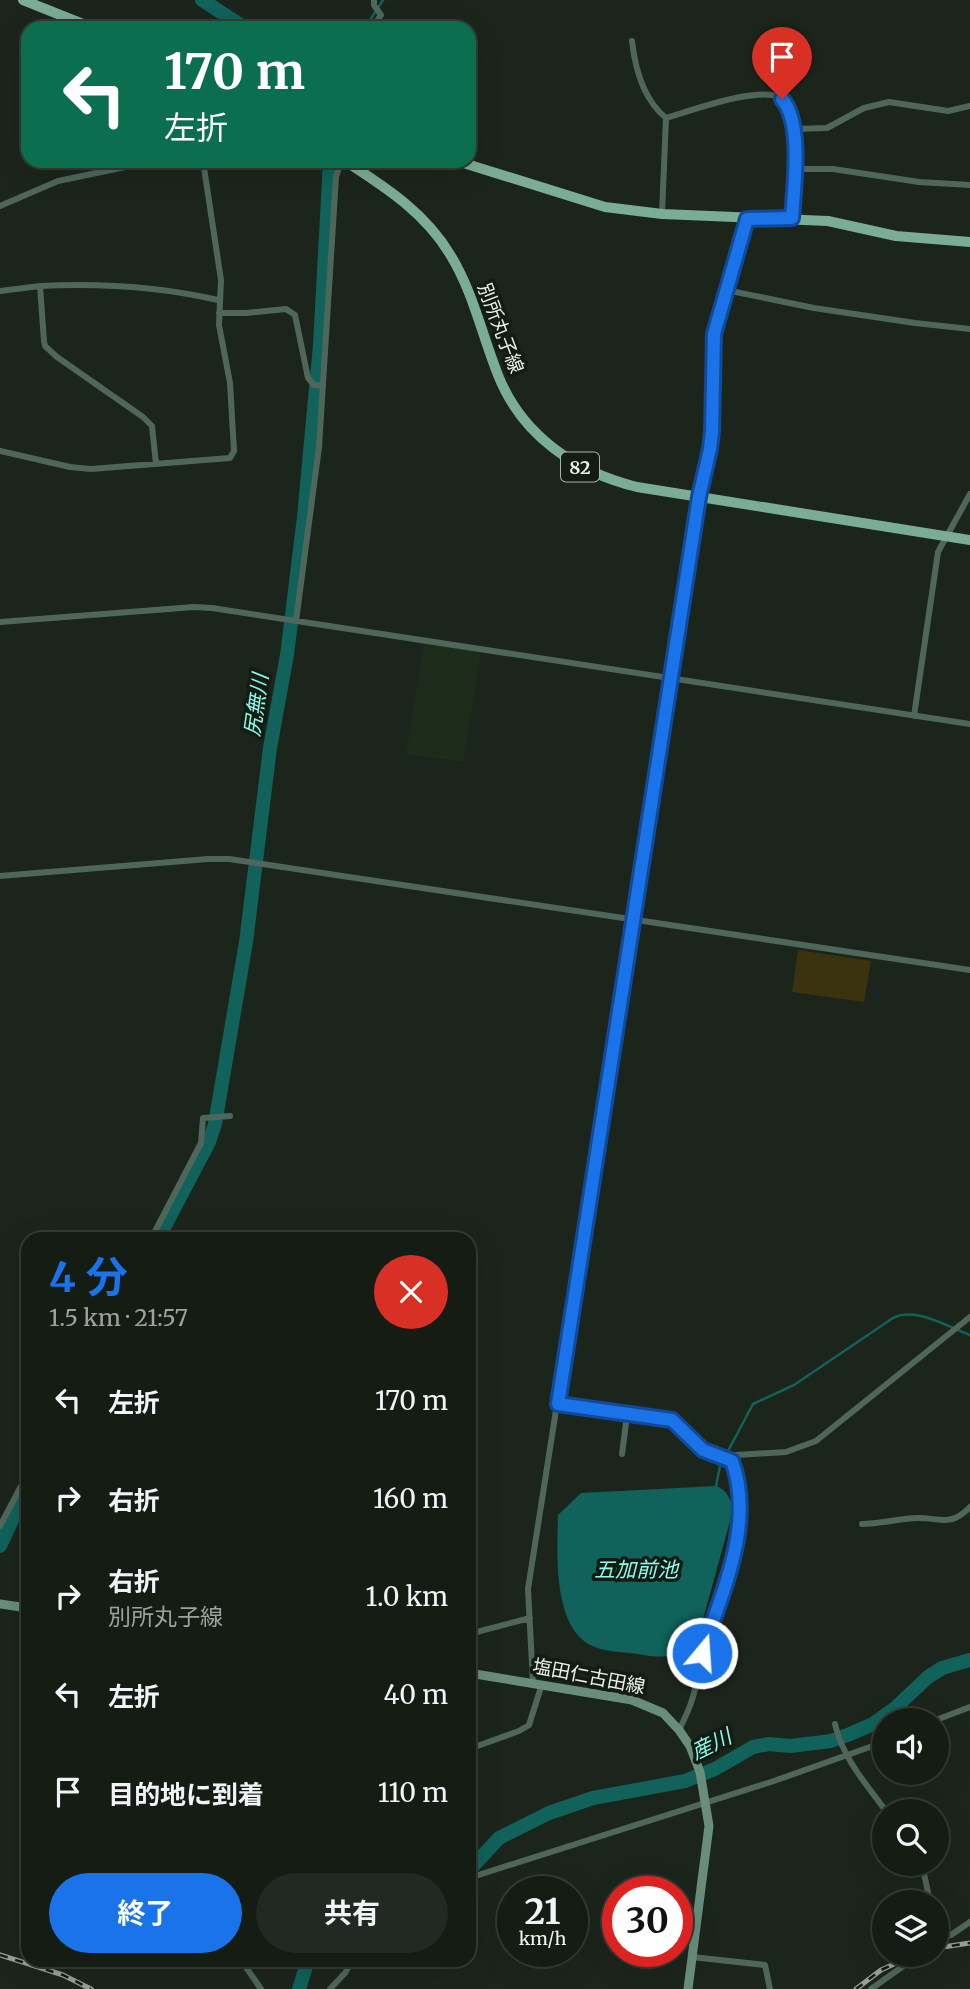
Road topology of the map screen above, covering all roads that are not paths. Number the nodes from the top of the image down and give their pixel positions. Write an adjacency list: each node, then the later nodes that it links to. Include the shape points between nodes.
1 (23, 0): 3 (main road)
2 (374, 0): 4 (street, via 381,15)
3 (76, 21)
4 (377, 21)
5 (632, 41): 7 (street, via 646,92)
6 (970, 106): 8 (street, via 948,111 889,102 864,108 827,128)
7 (666, 118): 8 (street, via 738,96 775,96 787,105); 17 (street)
8 (793, 129): 14 (street)
9 (476, 167): 17 (main road, via 596,205)
10 (120, 168): 16 (street, via 58,181)
11 (204, 168): 24 (street, via 221,281)
12 (340, 168): 27 (street)
13 (354, 168): 31 (main road, 別所丸子線 / 82, via 411,208 452,256 499,377 524,420 541,438 579,467 615,482)
14 (796, 169): 15 (street); 18 (street)
15 (970, 184)
16 (0, 206)
17 (662, 214): 19 (main road)
18 (792, 218): 19 (main road); 20 (main road)
19 (747, 219): 23 (street)
20 (970, 243)
21 (40, 286): 22 (street); 24 (street, via 175,290); 29 (street, via 45,346 152,426)
22 (0, 290)
23 (726, 290): 26 (street, via 814,308); 31 (street, via 714,334 714,412)
24 (218, 300): 25 (street)
25 (219, 313): 27 (street, via 286,309 295,315 308,378); 29 (street, via 234,451 230,458)
26 (970, 329)
27 (319, 386): 34 (street, via 319,447)
28 (0, 451): 29 (street, via 80,469)
29 (156, 464)
30 (970, 494): 32 (street)
31 (699, 497): 32 (main road, 別所丸子線 / 82); 36 (street)
32 (945, 536): 33 (main road, 別所丸子線 / 82); 37 (street, via 937,552)
33 (970, 540)
34 (296, 621): 35 (street, via 194,607); 36 (street)
35 (0, 622)
36 (671, 679): 37 (street); 40 (street)
37 (914, 716): 38 (street)
38 (970, 724)
39 (0, 876): 40 (street, via 229,859)
40 (634, 919): 41 (street); 45 (street)
41 (970, 970)
42 (226, 1117): 43 (street, via 203,1118 201,1143)
43 (155, 1232)
44 (970, 1317): 48 (street, via 816,1441 786,1452 736,1455)
45 (558, 1404): 46 (street); 55 (street, via 528,1589)
46 (627, 1415): 47 (street); 48 (street, via 672,1420 703,1450)
47 (622, 1454)
48 (732, 1461): 62 (street, via 741,1497 737,1534)
49 (21, 1486): 52 (street)
50 (970, 1507): 51 (street, via 962,1515 939,1522 919,1518)
51 (862, 1524)
52 (0, 1526)
53 (0, 1604): 54 (main road)
54 (21, 1607)
55 (530, 1618): 56 (street); 58 (street)
56 (476, 1632)
57 (476, 1674): 58 (main road, 塩田仁古田線)
58 (537, 1683): 62 (main road, 塩田仁古田線, via 650,1706); 63 (street, via 539,1700 529,1725)
59 (970, 1707): 60 (street)
60 (949, 1715)
61 (835, 1724): 65 (street)
62 (680, 1730): 67 (main road, 塩田仁古田線, via 695,1758)
63 (476, 1746)
64 (872, 1747): 65 (street)
65 (847, 1757): 66 (street); 67 (street)
66 (877, 1799)
67 (706, 1801): 68 (street); 71 (main road, 塩田仁古田線, via 709,1826)
68 (476, 1876)
69 (970, 1922): 70 (street)
70 (949, 1936)
71 (693, 1950)
72 (693, 1957): 80 (street, via 765,1965)
73 (246, 1967): 77 (street)
74 (349, 1967): 78 (street)
75 (691, 1967): 79 (main road, 塩田仁古田線)
76 (902, 1967): 81 (street)
77 (261, 1989)
78 (330, 1989)
79 (688, 1989)
80 (770, 1989)
81 (871, 1989)

